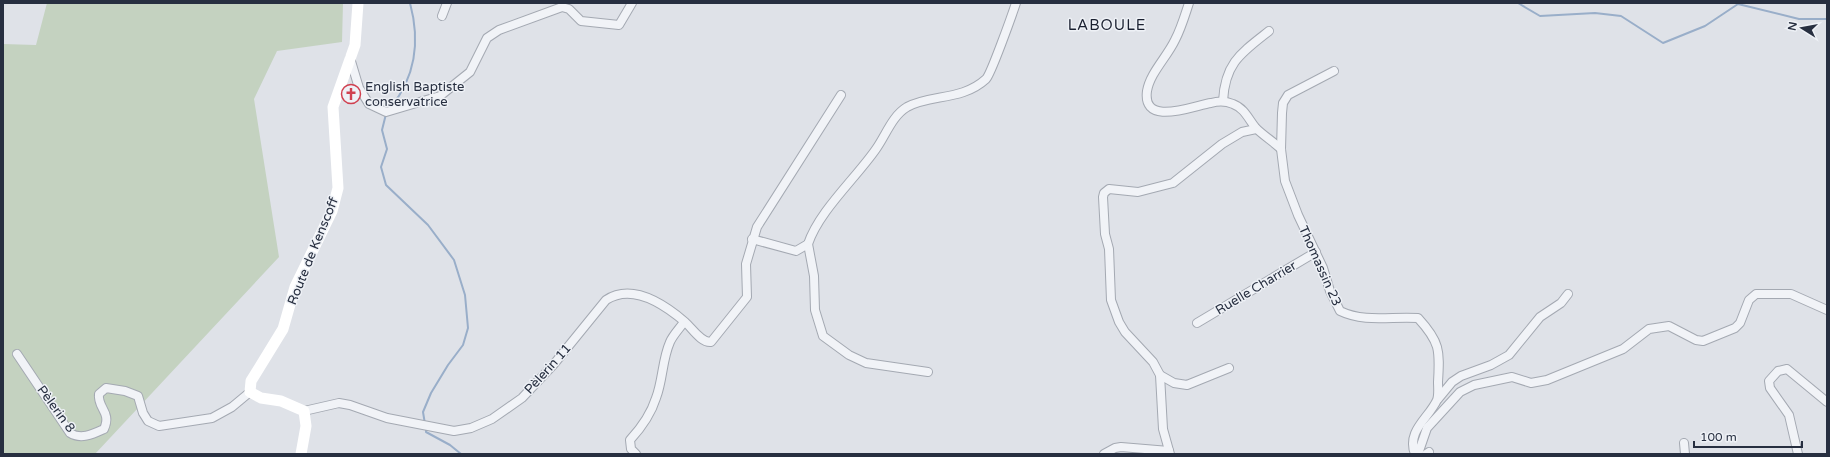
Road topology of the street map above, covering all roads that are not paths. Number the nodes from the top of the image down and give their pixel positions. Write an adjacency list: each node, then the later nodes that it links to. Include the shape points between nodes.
1 (358, 3): 8 (main road, Route de Kenscoff, via 355,45)
2 (447, 3): 6 (street)
3 (632, 3): 8 (street, via 619,25 580,21 569,9 562,7 500,30 487,38 470,72 440,96 386,112 369,104 359,88)
4 (1016, 3): 15 (street, via 987,78 960,94 907,107 899,114 877,148 821,219)
5 (1189, 3): 11 (street, via 1175,40 1151,81 1147,91 1148,100 1151,107 1159,112 1168,113)
6 (442, 16)
7 (1269, 31): 11 (street, via 1242,52 1230,69 1224,84)
8 (350, 58): 25 (main road, Route de Kenscoff, via 333,107 338,188 332,211 295,287 283,329 251,381)
9 (1334, 71): 13 (street, Thomassin 23, via 1288,95 1283,108)
10 (841, 95): 14 (street, via 764,213)
11 (1224, 101): 12 (street, via 1240,108)
12 (1256, 128): 13 (street); 24 (street, via 1242,132 1222,144 1173,183 1138,192 1112,189 1104,193 1105,234 1109,249 1110,290 1114,311 1125,332 1153,362)
13 (1281, 149): 16 (street, Thomassin 23, via 1286,181 1298,215)
14 (752, 239): 15 (street, via 796,251); 19 (street, Pèlerin 11, via 746,264 747,296 711,342 704,341)
15 (808, 244): 23 (street, via 814,276 815,310 823,336 849,356 866,363)
16 (1316, 252): 20 (street, Ruelle Charrier); 26 (street, Thomassin 23, via 1340,312 1359,318 1418,318 1433,334 1440,355)
17 (1568, 294): 26 (street, via 1561,303 1540,317 1509,355 1461,376 1452,382)
18 (1827, 310): 35 (street, via 1791,294 1756,294 1749,300 1740,323 1735,328 1703,341 1669,326 1649,329 1623,348 1537,383 1512,378 1474,385 1460,392 1427,428)
19 (684, 322): 28 (street, Pèlerin 11, via 662,304 640,295 615,294 606,300 554,364 522,398 492,419 471,428 454,431 387,418 339,403); 32 (street, via 671,340 662,364 657,398 643,426 630,440 631,449)
20 (1197, 323)
21 (17, 354): 25 (street, Pèlerin 8, via 70,433 75,436 104,428 108,421 98,398 106,388 138,396 148,421 159,426 212,418 232,407)
22 (1229, 368): 24 (street, via 1187,385)
23 (928, 372)
24 (1160, 375): 30 (street, via 1163,429)
25 (250, 392): 28 (main road, via 261,398 281,401)
26 (1438, 399): 34 (street, via 1417,429 1413,439)
27 (1827, 402): 37 (street, via 1787,369 1778,371 1769,381 1770,388 1789,415)
28 (304, 411): 31 (main road, via 306,426)
29 (1684, 443): 36 (street)
30 (1169, 452): 33 (street, via 1121,447)
31 (301, 454)
32 (636, 454)
33 (1104, 454)
34 (1415, 454)
35 (1418, 454)
36 (1685, 454)
37 (1798, 454)

